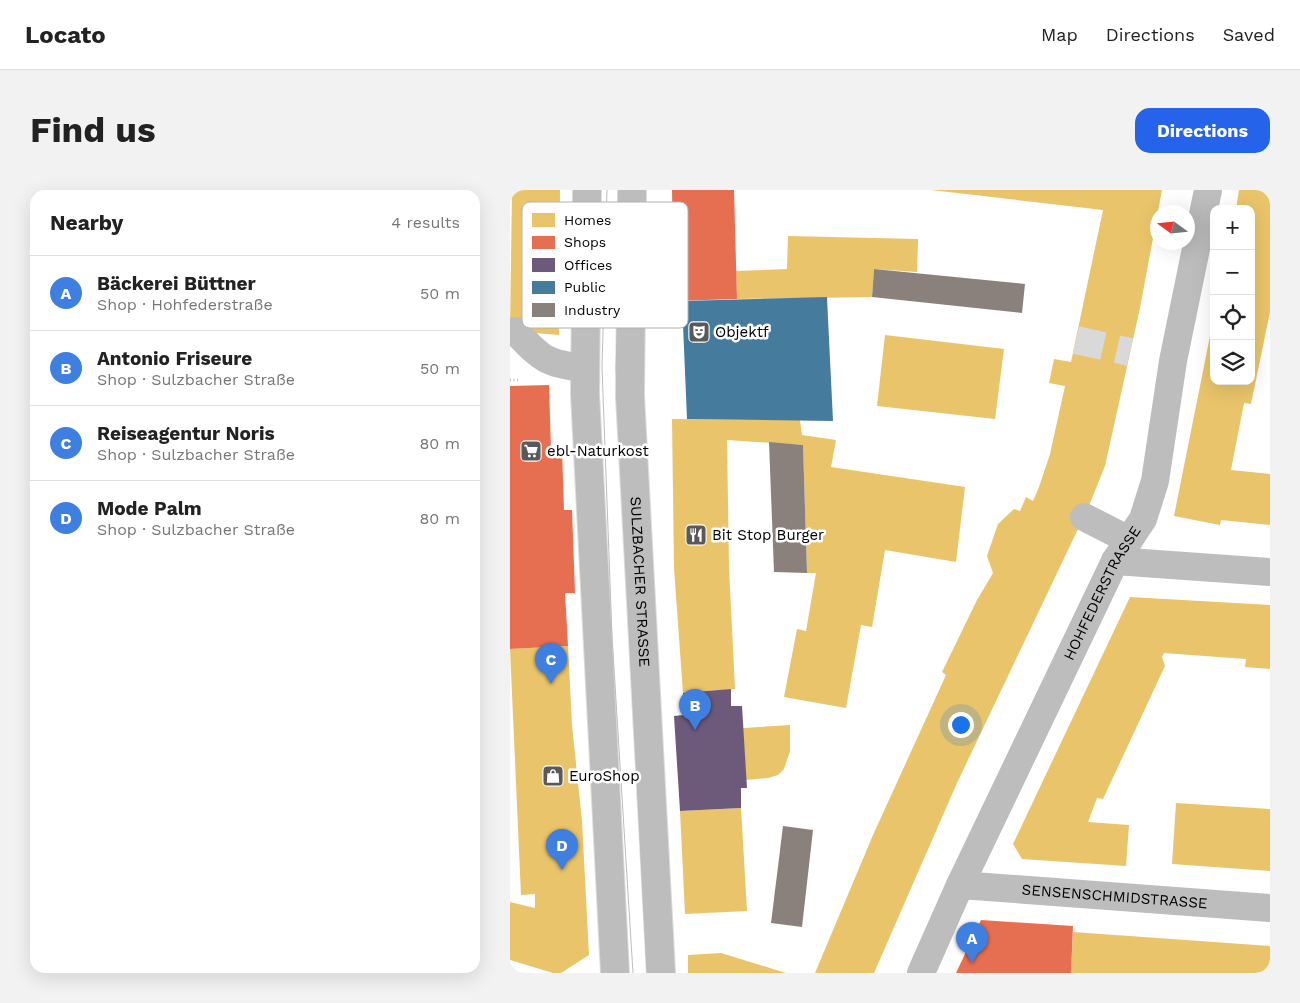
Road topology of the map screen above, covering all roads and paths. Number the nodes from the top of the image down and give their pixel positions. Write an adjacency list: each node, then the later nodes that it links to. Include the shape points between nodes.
1 (1208, 190): 7 (main road, HOHFEDERSTRASSE, via 1173,360 1155,481 1143,519)
2 (585, 328): 5 (main road)
3 (631, 328): 12 (main road, SULZBACHER STRASSE, via 630,396)
4 (515, 332): 5 (main road, via 542,359 568,367)
5 (585, 368): 11 (main road)
6 (1084, 517): 7 (main road)
7 (1122, 551): 8 (main road); 9 (main road, HOHFEDERSTRASSE)
8 (1270, 572)
9 (960, 885): 10 (main road, SENSENSCHMIDSTRASSE); 13 (main road, HOHFEDERSTRASSE)
10 (1270, 908)
11 (615, 973)
12 (661, 973)
13 (921, 973)

